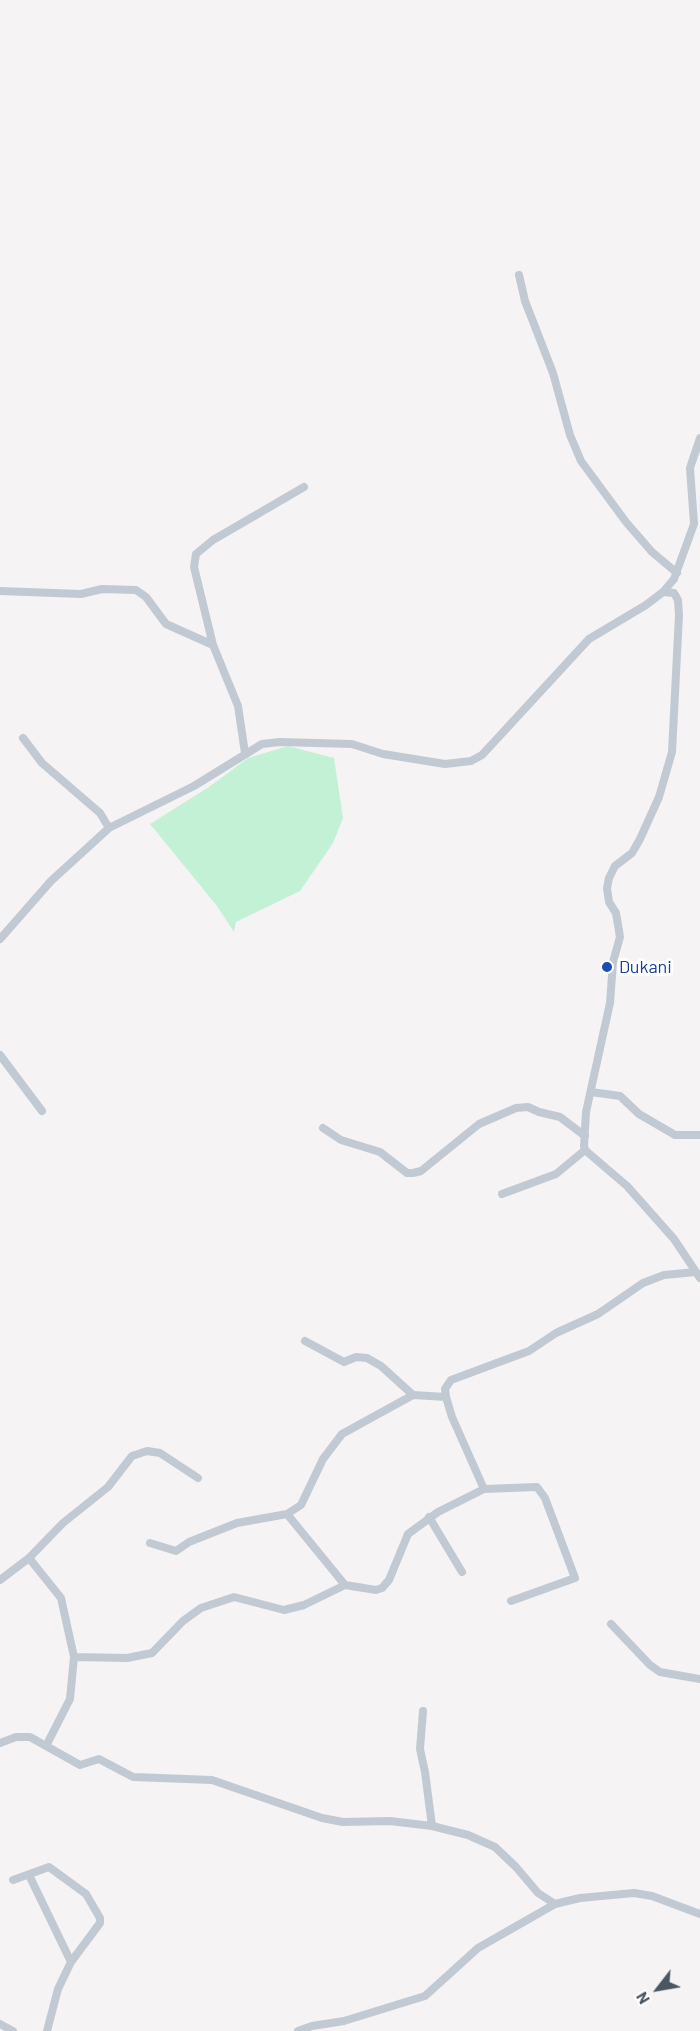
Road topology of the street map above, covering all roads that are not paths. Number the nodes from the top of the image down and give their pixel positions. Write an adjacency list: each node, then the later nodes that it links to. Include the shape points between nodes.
1 (519, 275): 4 (street, via 581,461 633,530)
2 (700, 438): 4 (street, via 690,468 694,524)
3 (304, 487): 7 (street, via 196,554 194,567)
4 (677, 573): 6 (street)
5 (0, 591): 7 (street, via 81,594 102,589 136,590 166,624)
6 (663, 592): 9 (street, via 589,639 496,743 471,761 412,761 344,743 280,742 262,744); 13 (street, via 674,593 679,615 672,752 640,839 609,878 609,902 616,913 621,937 613,962 610,1003)
7 (213, 645): 9 (street, via 238,706)
8 (23, 738): 10 (street, via 42,763 100,813)
9 (245, 753): 10 (street, via 194,786)
10 (110, 828): 11 (street, via 51,881)
11 (0, 939)
12 (0, 1055): 14 (street)
13 (591, 1092): 16 (street, via 620,1096 639,1114 675,1135); 17 (street)
14 (42, 1111)
15 (323, 1128): 17 (street, via 341,1140 380,1152 407,1173 421,1171 479,1124 516,1108 528,1107 560,1117)
16 (700, 1135)
17 (585, 1136): 18 (street)
18 (585, 1150): 19 (street, via 556,1174); 20 (street, via 627,1186 674,1239)
19 (502, 1194)
20 (698, 1275): 23 (street, via 664,1275 634,1287 598,1314 556,1333 529,1351 457,1376 446,1389)
21 (305, 1341): 22 (street, via 344,1362 367,1358)
22 (412, 1395): 23 (street); 26 (street, via 342,1434 323,1459 301,1506)
23 (446, 1397): 25 (street)
24 (198, 1478): 29 (street, via 160,1454 147,1451 132,1456 108,1487 63,1523)
25 (484, 1489): 27 (street); 33 (street, via 537,1487 576,1574 571,1581)
26 (287, 1514): 28 (street, via 237,1523 176,1551); 32 (street)
27 (429, 1517): 30 (street); 32 (street, via 408,1534 382,1588 361,1590)
28 (150, 1543)
29 (29, 1558): 31 (street); 35 (street, via 62,1598)
30 (462, 1572)
31 (0, 1580)
32 (345, 1585): 35 (street, via 284,1610 234,1597 201,1608 152,1653 127,1658)
33 (511, 1601)
34 (611, 1624): 36 (street, via 660,1672)
35 (74, 1657): 39 (street, via 70,1699)
36 (700, 1679)
37 (423, 1711): 40 (street, via 420,1749)
38 (0, 1743): 39 (street, via 23,1736)
39 (46, 1746): 40 (street, via 80,1765 99,1759 133,1777 212,1780 322,1818)
40 (432, 1826): 43 (street, via 495,1847 538,1893)
41 (29, 1875): 42 (street); 45 (street); 45 (street, via 49,1867 94,1903 100,1923)
42 (13, 1880)
43 (555, 1904): 44 (street, via 634,1893); 49 (street, via 478,1948 425,1996)
44 (700, 1914)
45 (71, 1962): 48 (street, via 55,1996)
46 (0, 2024): 47 (street)
47 (13, 2031)
48 (47, 2031)
49 (298, 2031)

